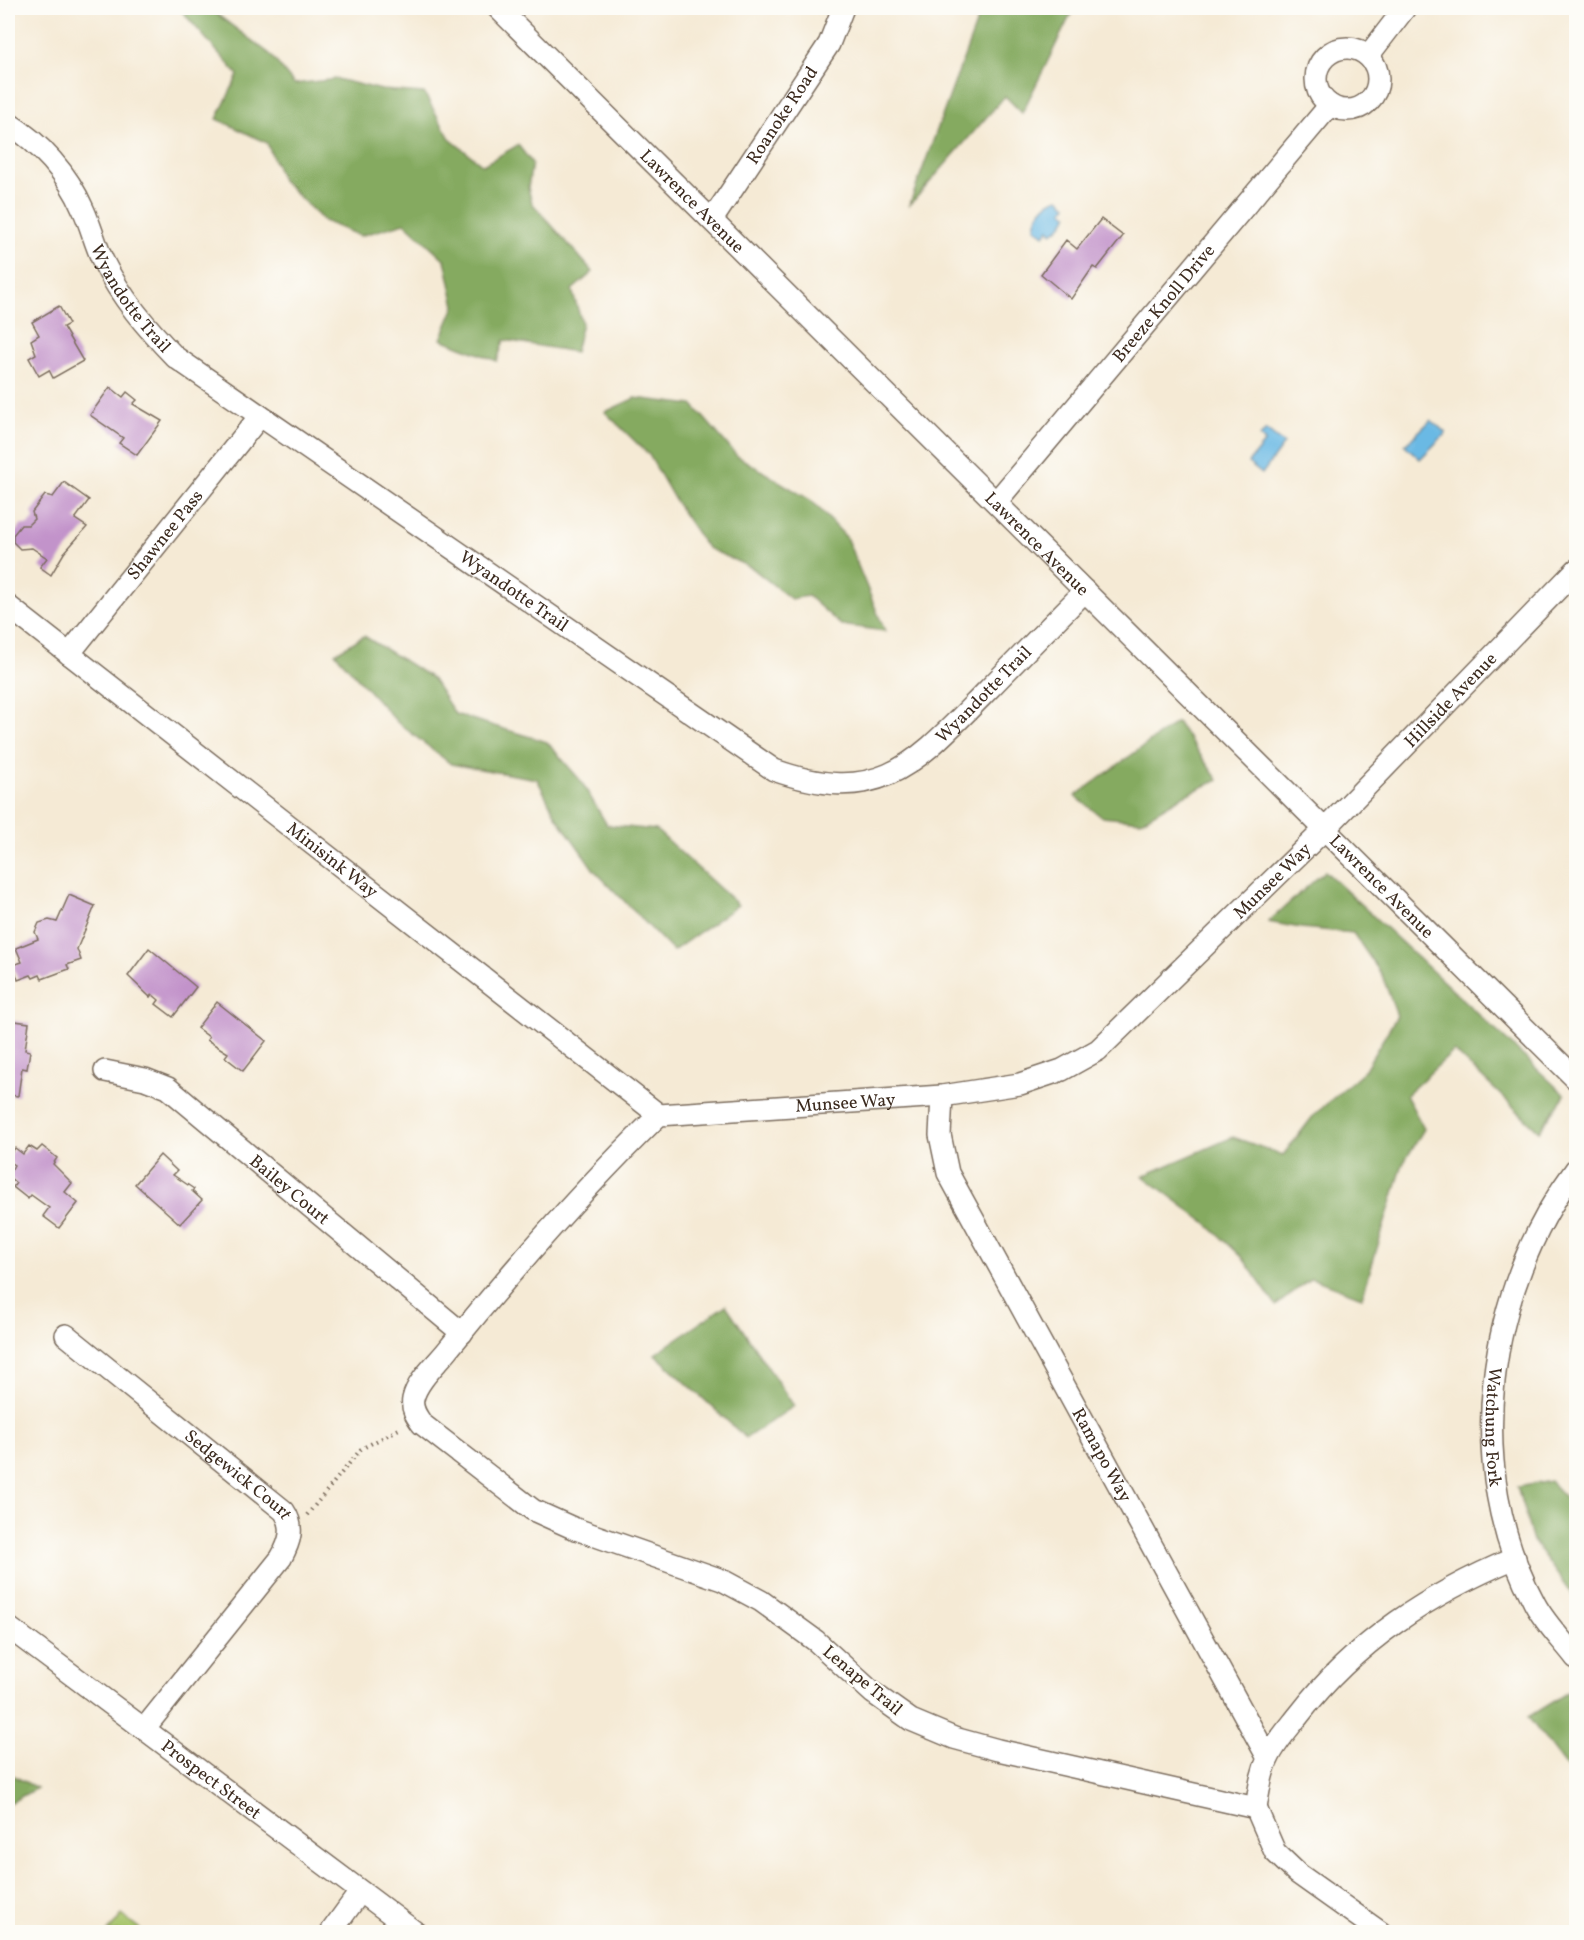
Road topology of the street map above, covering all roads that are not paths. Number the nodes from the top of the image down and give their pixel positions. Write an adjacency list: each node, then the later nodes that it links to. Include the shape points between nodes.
1 (498, 8): 7 (street, Lawrence Avenue)
2 (843, 8): 7 (street, Roanoke Road, via 830,44)
3 (1404, 8): 4 (street)
4 (1368, 56): 5 (street, via 1378,75 1374,95 1359,108 1349,110); 5 (street, via 1349,48 1322,62 1317,81)
5 (1330, 105): 9 (street, Breeze Knoll Drive)
6 (8, 123): 8 (street, Wyandotte Trail, via 46,154 72,188 103,261 150,330 175,357)
7 (712, 220): 9 (street, Lawrence Avenue)
8 (261, 417): 11 (street, Wyandotte Trail, via 761,763 803,780 857,782 891,774 917,759); 13 (street, Shawnee Pass)
9 (996, 502): 11 (street, Lawrence Avenue)
10 (1576, 570): 14 (street, Hillside Avenue)
11 (1085, 591): 14 (street, Lawrence Avenue)
12 (8, 606): 13 (street, Minisink Way)
13 (69, 654): 18 (street, Minisink Way)
14 (1326, 828): 16 (street, Lawrence Avenue); 17 (street, Munsee Way, via 1098,1050 1062,1070 1020,1084)
15 (105, 1071): 20 (street, Bailey Court, via 168,1088)
16 (1576, 1079)
17 (942, 1096): 18 (street, Munsee Way); 26 (street, Ramapo Way, via 940,1135 948,1173)
18 (659, 1115): 20 (street, via 615,1158)
19 (1576, 1169): 22 (street, Watchung Fork, via 1539,1227 1521,1267 1498,1351 1492,1438 1496,1482)
20 (462, 1332): 27 (street, Lenape Trail, via 417,1389 412,1401 417,1417 533,1510 722,1580 761,1601 911,1720 954,1738)
21 (66, 1335): 25 (street, Sedgewick Court, via 284,1511 290,1520 291,1534 281,1558)
22 (1515, 1558): 24 (street, Watchung Fork, via 1535,1605); 26 (street, via 1425,1602 1383,1630 1311,1700)
23 (8, 1627): 25 (street, Prospect Street)
24 (1576, 1658)
25 (144, 1729): 28 (street, Prospect Street)
26 (1268, 1758): 27 (street)
27 (1256, 1808): 31 (street, via 1275,1852 1297,1873)
28 (360, 1892): 29 (street); 30 (street, Prospect Street)
29 (331, 1932)
30 (415, 1932)
31 (1380, 1932)

